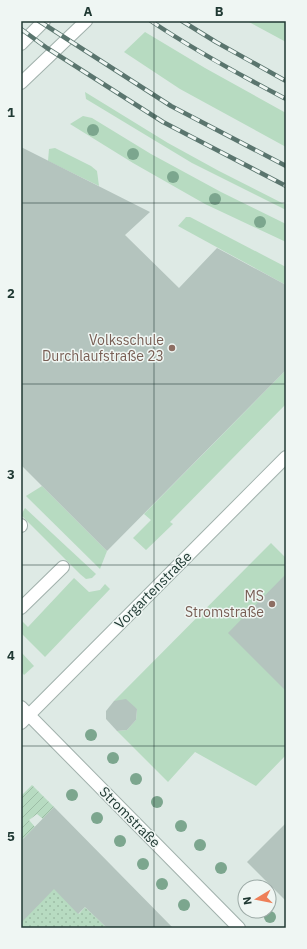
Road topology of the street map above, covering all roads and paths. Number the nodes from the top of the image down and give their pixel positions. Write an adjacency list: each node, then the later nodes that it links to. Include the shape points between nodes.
1 (44, 21): 3 (street)
2 (86, 21): 4 (street)
3 (21, 44)
4 (21, 83)
5 (286, 457): 8 (street, Vorgartenstraße)
6 (63, 567): 7 (street)
7 (21, 608)
8 (24, 715): 9 (street, Stromstraße)
9 (239, 928)

